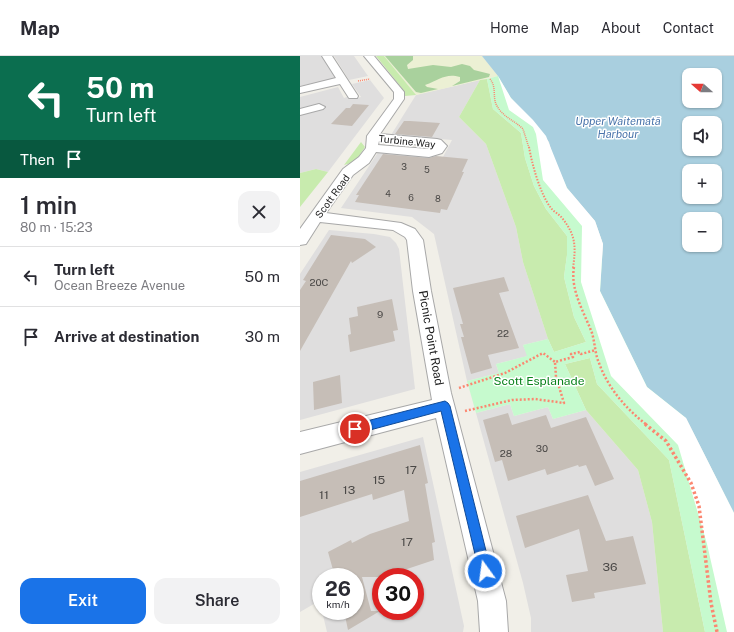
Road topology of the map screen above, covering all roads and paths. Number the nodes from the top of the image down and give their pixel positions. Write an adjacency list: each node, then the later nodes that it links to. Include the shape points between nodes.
1 (327, 56): 5 (street)
2 (369, 56): 11 (street, Scott Road, via 399,92 399,99 364,160 348,172)
3 (370, 79): 6 (path)
4 (490, 79): 13 (path, via 494,86 494,99 500,110 507,119 526,131 533,166 546,199 573,235 576,250 572,277)
5 (343, 80): 7 (street); 8 (street)
6 (358, 81)
7 (300, 90)
8 (353, 96)
9 (320, 107): 10 (street)
10 (300, 112)
11 (316, 217): 12 (street, Scott Road); 16 (street, Picnic Point Road, via 396,226 410,233 415,240 423,298)
12 (300, 240)
13 (596, 350): 14 (path, via 571,354 573,357); 20 (path, via 598,362 618,398 630,412 666,441 691,482 699,506)
14 (555, 362): 15 (path, via 543,353 505,373); 17 (path, via 555,374 561,387 564,404 534,399 512,400)
15 (459, 388)
16 (445, 406): 18 (street); 19 (street, Picnic Point Road, via 492,601)
17 (465, 411)
18 (300, 443)
19 (494, 632)
20 (717, 632)

